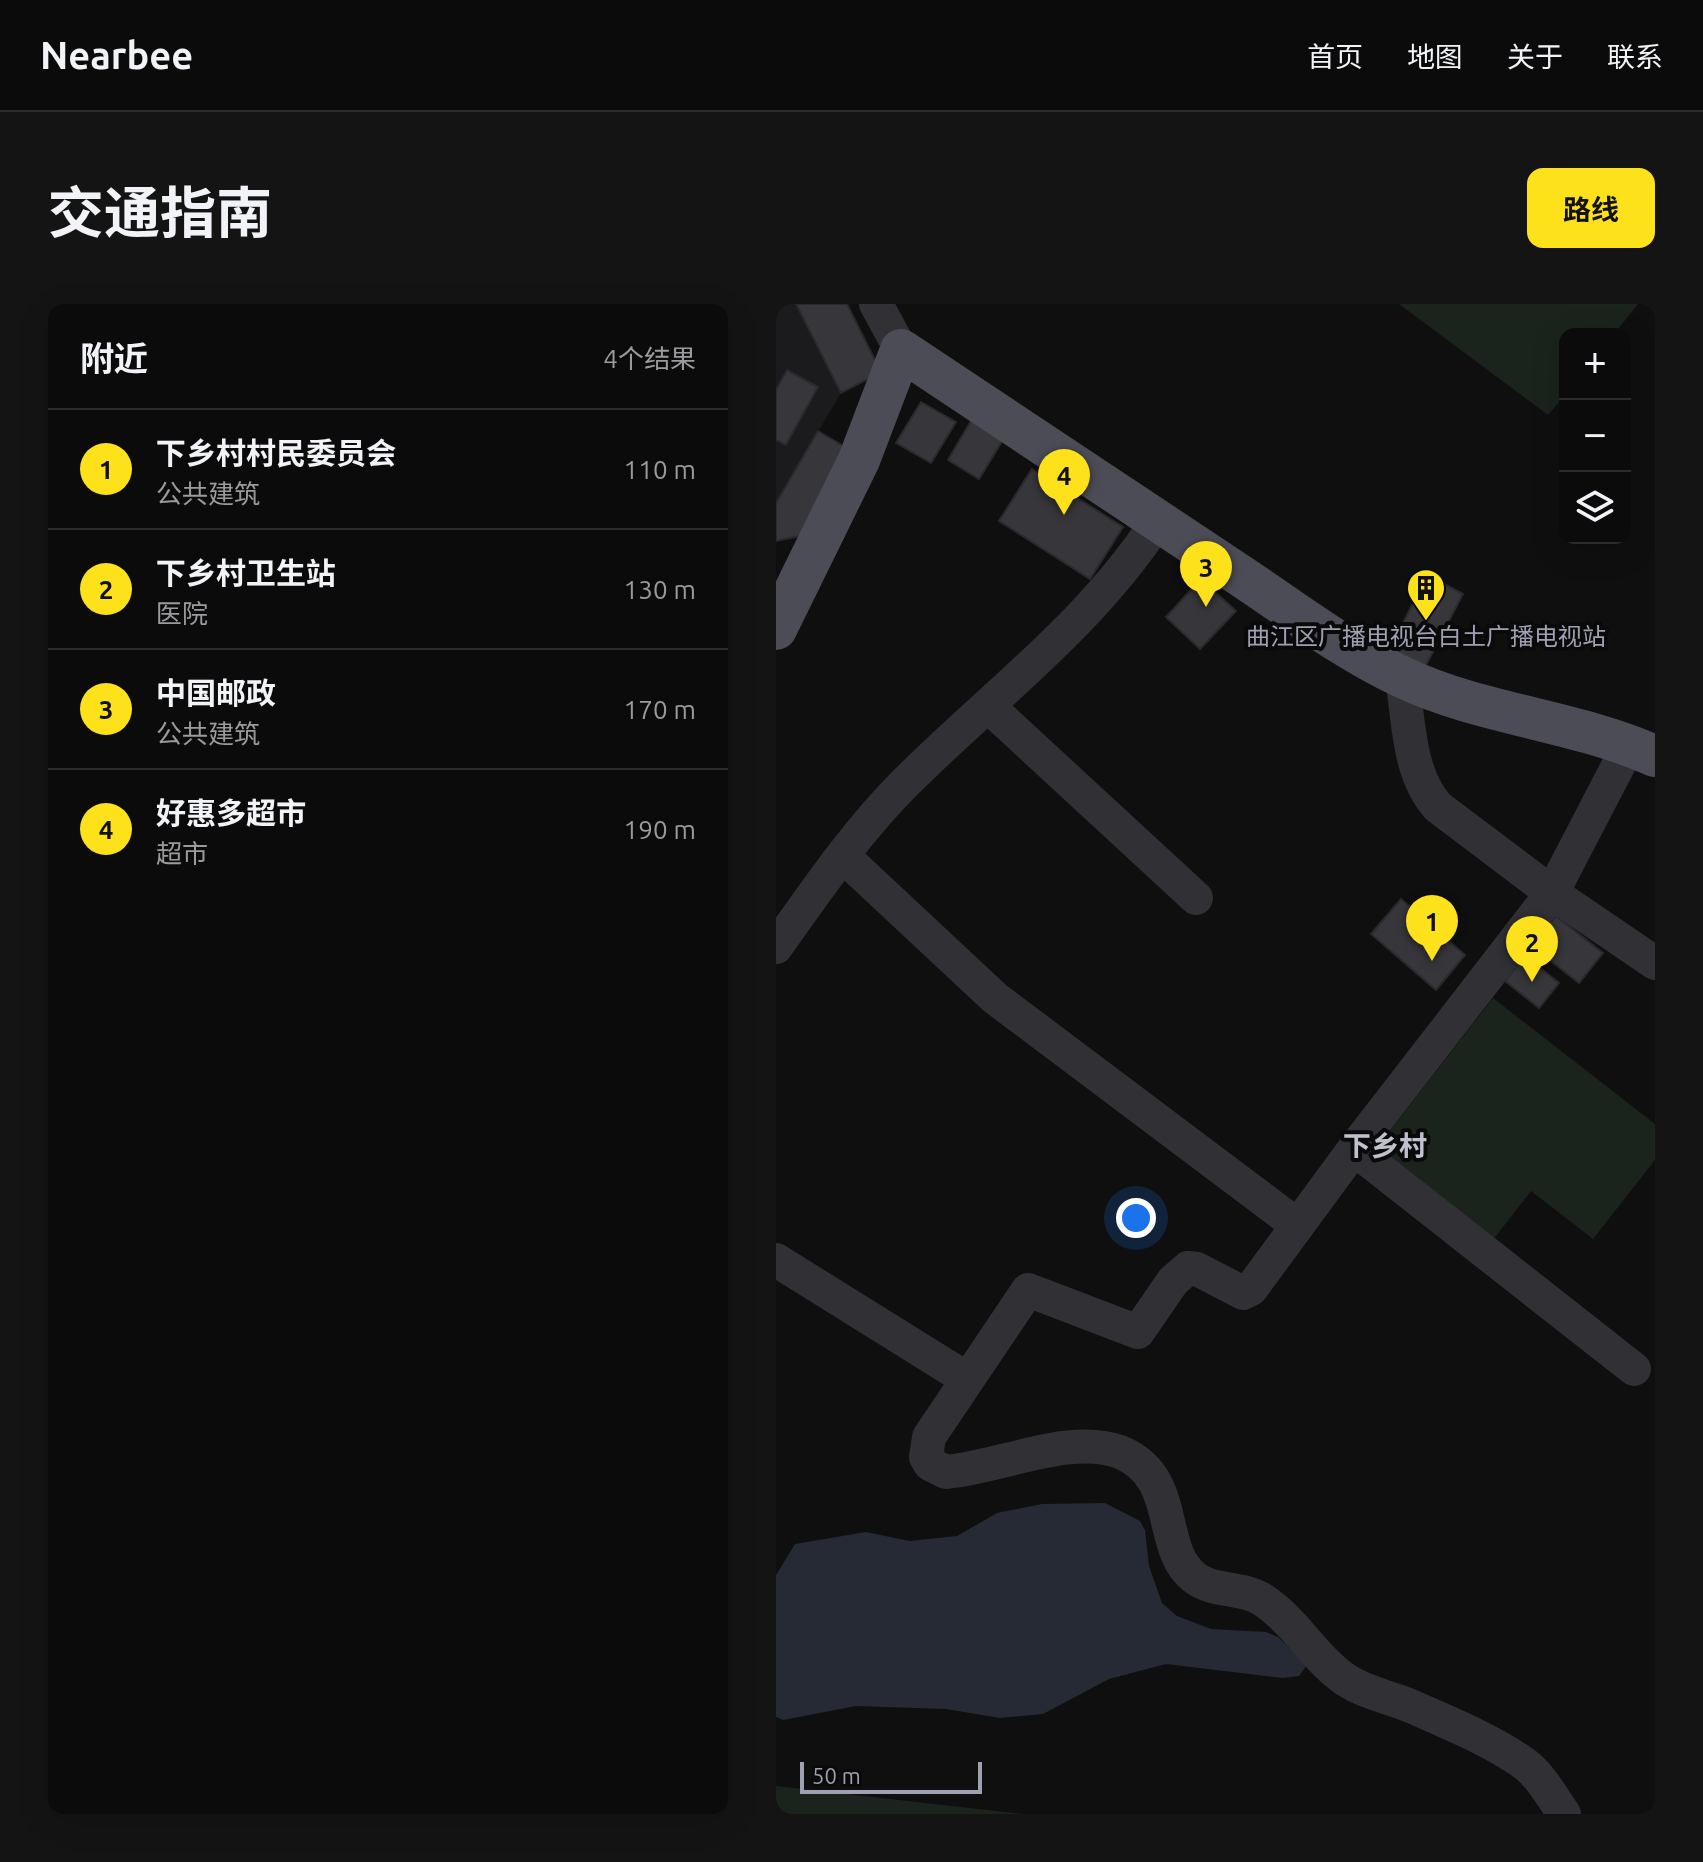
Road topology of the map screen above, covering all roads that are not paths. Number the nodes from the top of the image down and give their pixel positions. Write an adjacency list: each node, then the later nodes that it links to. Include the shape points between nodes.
1 (876, 304): 2 (street)
2 (901, 350): 3 (main road); 4 (main road, via 859,460)
3 (1157, 522): 5 (main road); 6 (street, via 1097,600)
4 (778, 622)
5 (1402, 678): 7 (main road); 9 (street, via 1424,791)
6 (988, 706): 8 (street, via 903,785); 10 (street)
7 (1642, 750): 9 (street)
8 (843, 856): 11 (street); 14 (street, via 995,998)
9 (1552, 893): 12 (street); 13 (street)
10 (1196, 898)
11 (776, 947)
12 (1655, 963)
13 (1354, 1149): 14 (street); 16 (street)
14 (1297, 1225): 17 (street, via 1247,1293 1188,1268 1173,1281 1141,1332 1028,1290)
15 (776, 1260): 17 (street)
16 (1634, 1369)
17 (967, 1379): 18 (street, via 925,1449 937,1470 959,1471 1074,1447 1101,1447 1129,1457 1154,1481 1181,1562 1192,1576 1208,1586 1242,1590 1264,1601 1342,1678 1360,1689 1411,1706 1524,1763)
18 (1564, 1814)

